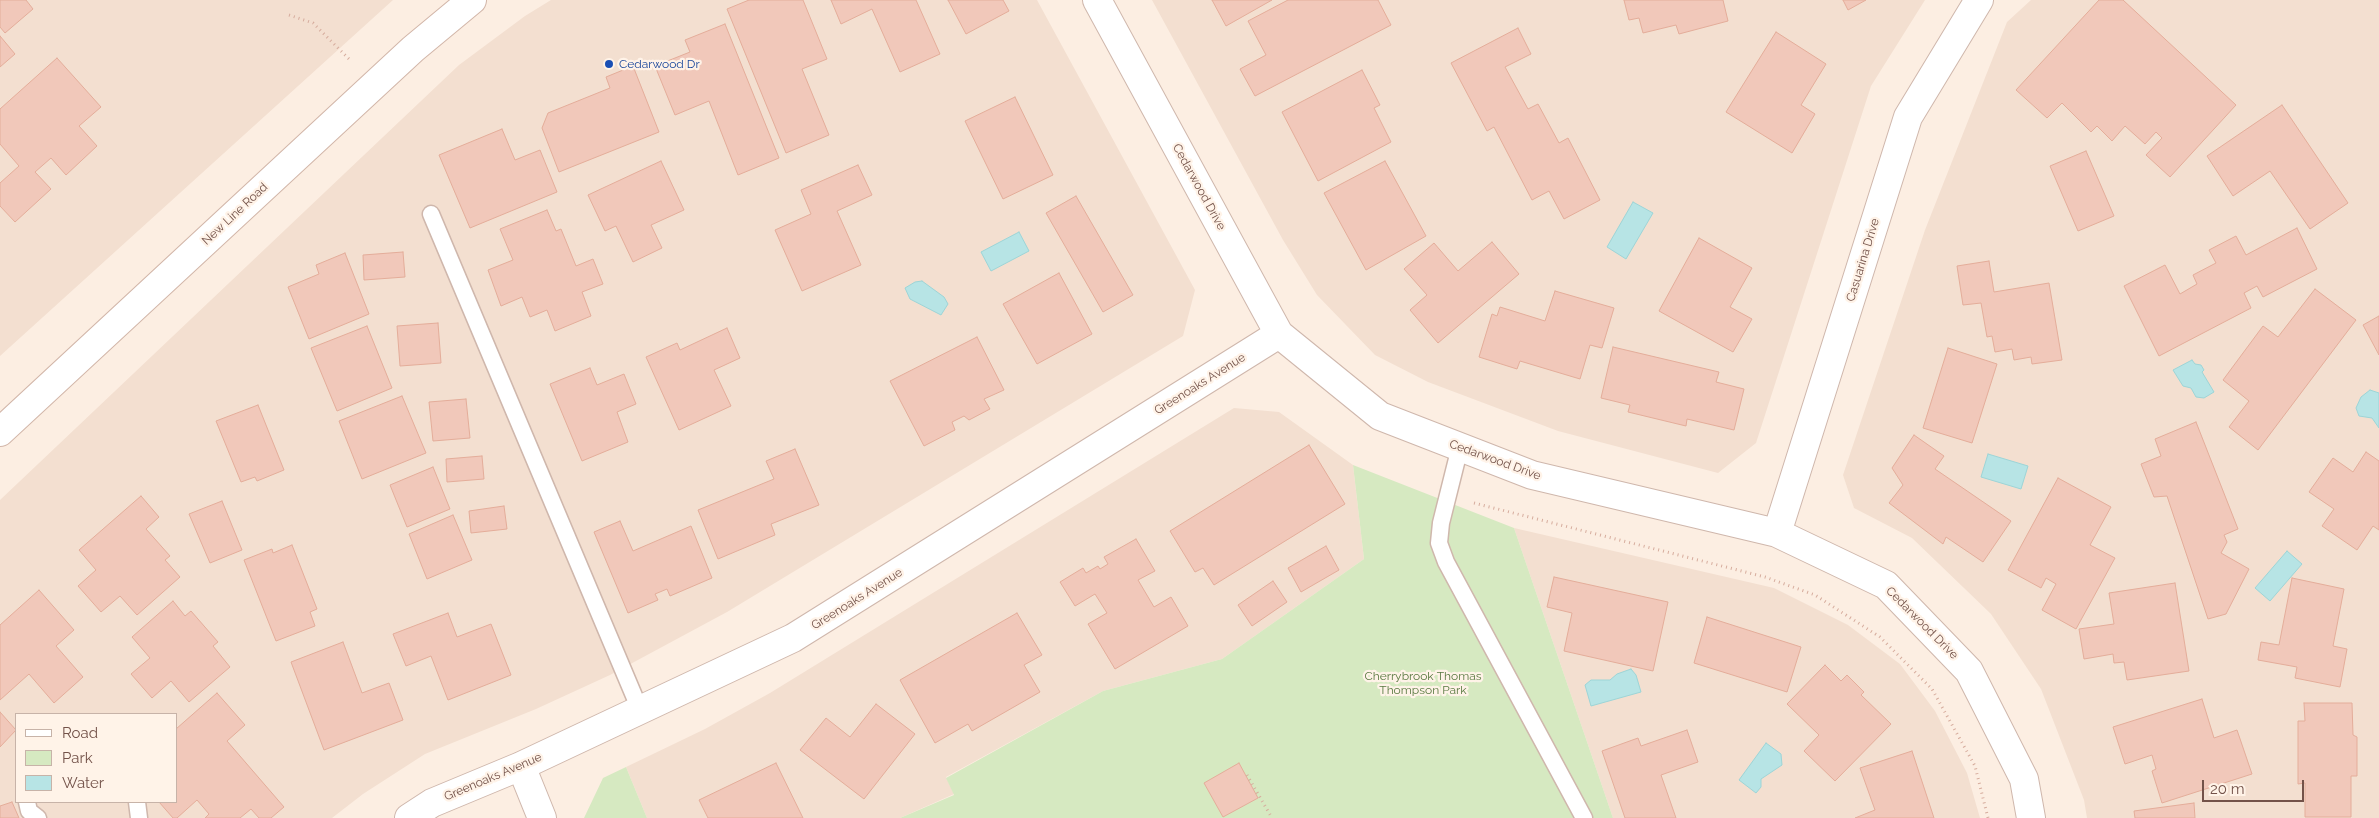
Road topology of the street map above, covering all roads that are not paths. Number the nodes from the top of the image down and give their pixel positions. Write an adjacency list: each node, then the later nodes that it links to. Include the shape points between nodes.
1 (472, 0): 6 (street, New Line Road, via 406,55)
2 (1097, 0): 5 (street, Cedarwood Drive)
3 (1979, 0): 8 (street, Casuarina Drive, via 1908,117)
4 (431, 214): 9 (lane)
5 (1279, 334): 7 (street, Cedarwood Drive, via 1380,416); 9 (street, Greenoaks Avenue, via 794,638)
6 (0, 432)
7 (1460, 447): 8 (street, Cedarwood Drive, via 1532,475); 17 (lane, via 1441,523 1440,543 1446,562)
8 (1776, 533): 18 (street, Cedarwood Drive, via 1886,585 1969,671 2024,779)
9 (640, 710): 10 (street, Greenoaks Avenue)
10 (521, 766): 15 (street, Greenoaks Avenue, via 432,803); 16 (street)
11 (27, 803): 13 (lane, via 29,811)
12 (137, 803): 14 (lane)
13 (38, 818)
14 (139, 818)
15 (409, 818)
16 (542, 818)
17 (1584, 818)
18 (2031, 818)

